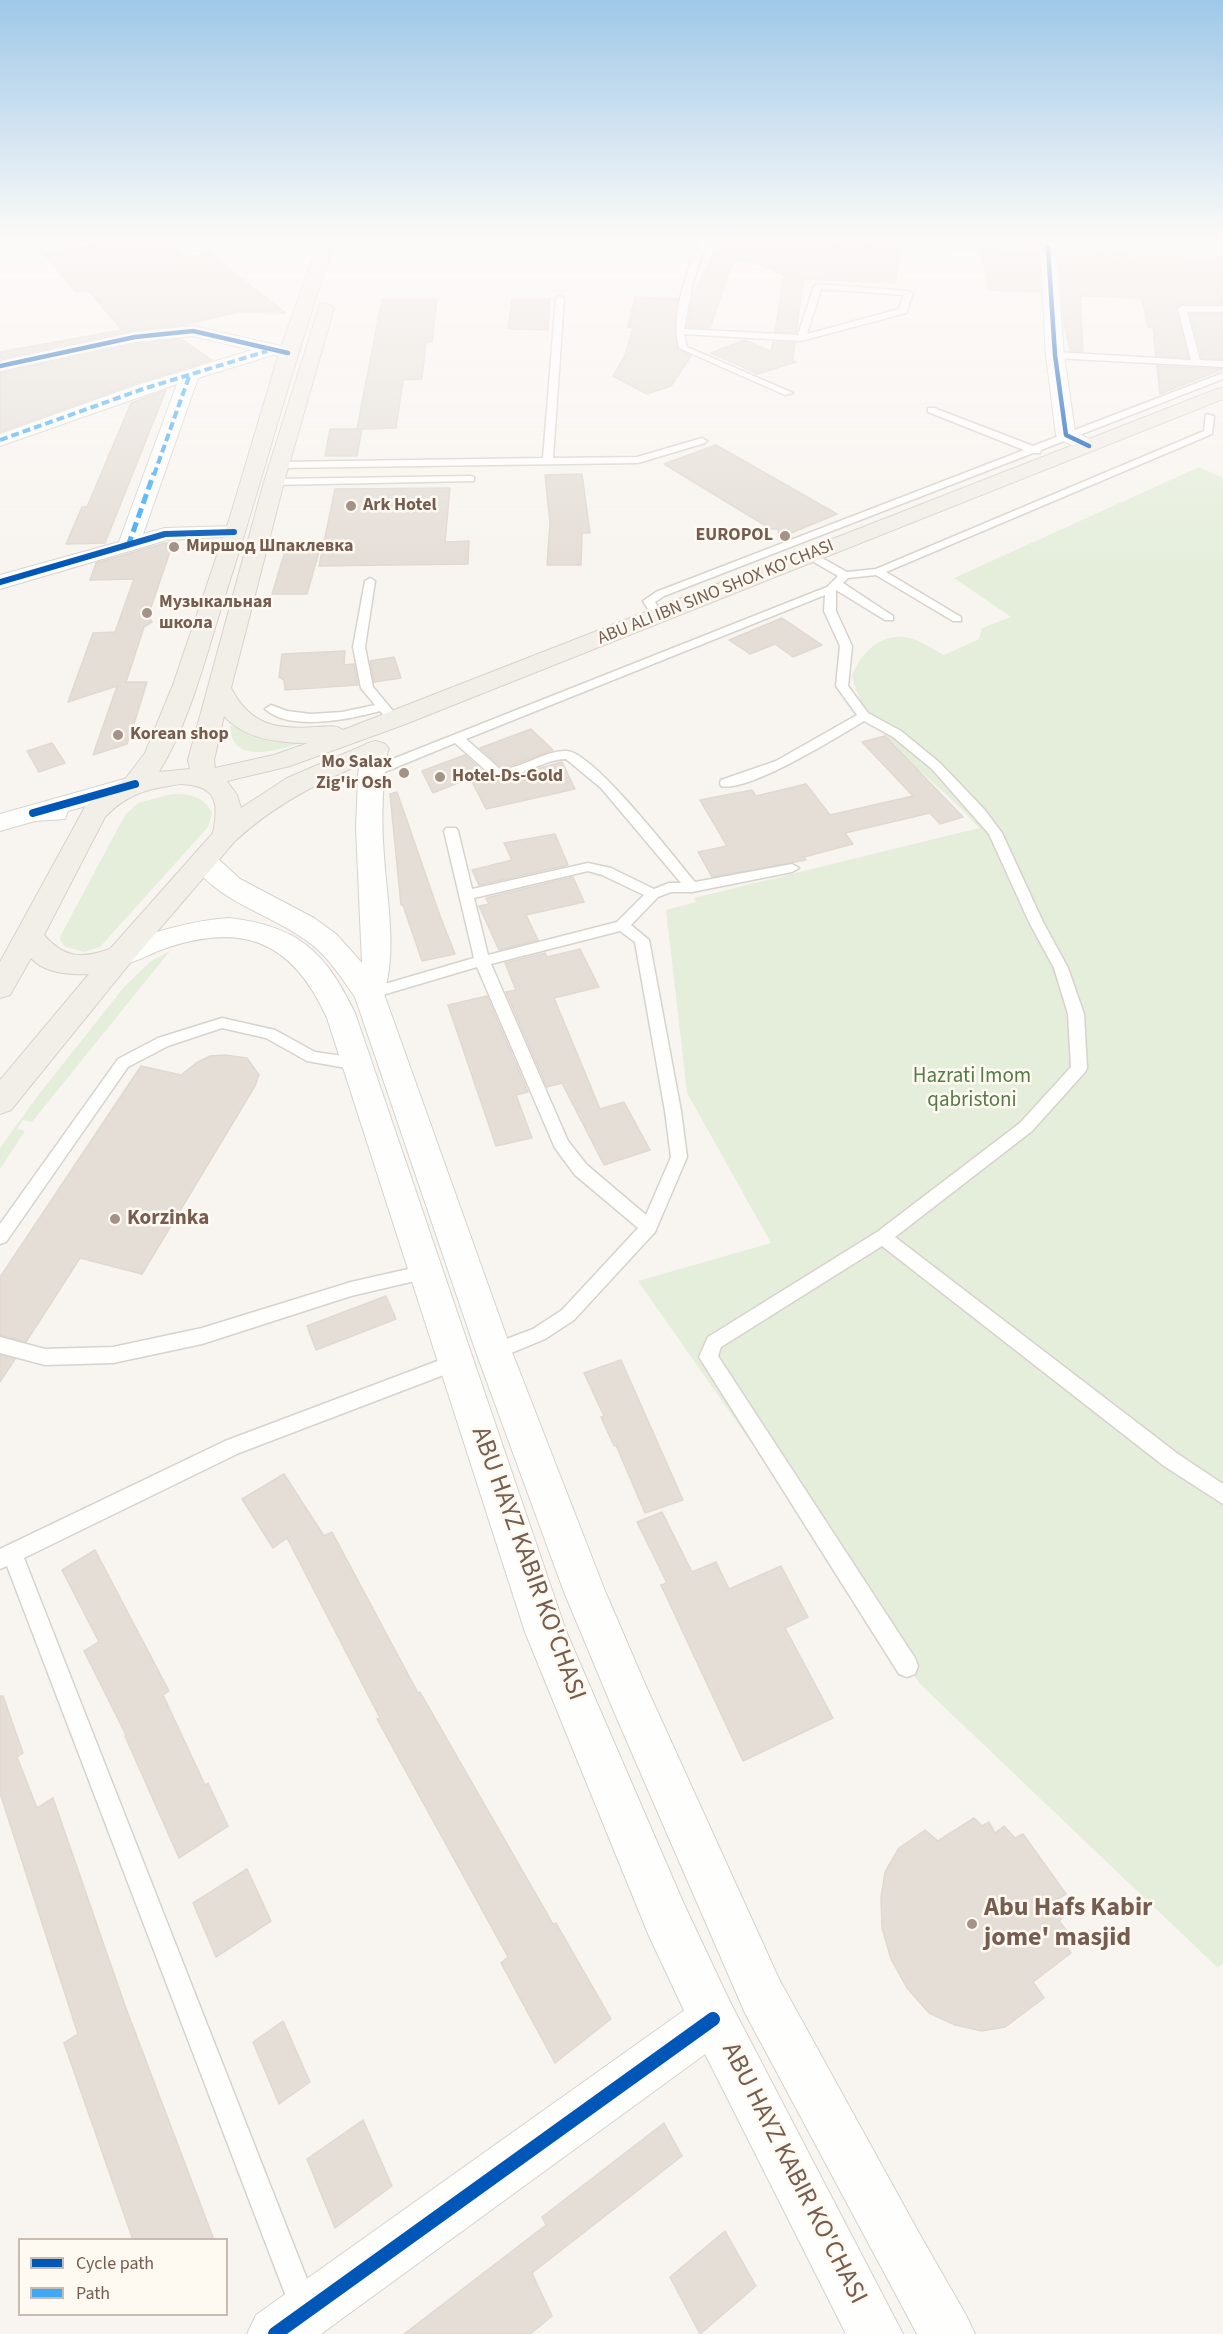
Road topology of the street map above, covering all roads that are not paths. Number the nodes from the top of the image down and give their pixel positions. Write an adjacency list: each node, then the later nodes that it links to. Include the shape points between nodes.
1 (92, 347): 13 (street)
2 (268, 347): 9 (street)
3 (283, 347): 9 (main road)
4 (314, 347): 27 (main road)
5 (556, 347): 26 (lane)
6 (683, 347): 16 (lane)
7 (1054, 347): 10 (street)
8 (1192, 347): 11 (lane)
9 (282, 350): 14 (street); 31 (main road)
10 (1055, 355): 11 (lane); 20 (street)
11 (1196, 362): 12 (lane)
12 (1223, 364)
13 (0, 366)
14 (190, 374): 21 (street); 32 (street)
15 (1223, 376): 20 (lane)
16 (788, 393)
17 (1223, 393): 23 (main road, ABU ALI IBN SINO SHOX KO'CHASI)
18 (931, 410): 24 (lane)
19 (1216, 421): 33 (lane); 34 (main road, ABU ALI IBN SINO SHOX KO'CHASI)
20 (1066, 435): 23 (street); 24 (lane)
21 (0, 441)
22 (702, 441): 26 (lane, via 638,460)
23 (1089, 446): 25 (main road, ABU ALI IBN SINO SHOX KO'CHASI)
24 (1033, 449): 25 (lane); 28 (lane)
25 (1053, 460): 30 (main road, ABU ALI IBN SINO SHOX KO'CHASI)
26 (548, 462): 27 (lane)
27 (277, 473): 29 (lane); 40 (main road)
28 (969, 475): 30 (lane); 37 (lane, via 660,594 649,601)
29 (470, 479)
30 (989, 486): 34 (main road, ABU ALI IBN SINO SHOX KO'CHASI)
31 (234, 532): 32 (street, via 165,534); 48 (main road, via 185,685 153,764)
32 (128, 546): 36 (street)
33 (878, 572): 34 (lane); 39 (lane)
34 (831, 574): 37 (main road, ABU ALI IBN SINO SHOX KO'CHASI); 38 (lane); 43 (lane, via 830,611 846,646 842,686); 44 (lane); 45 (main road, ABU ALI IBN SINO SHOX KO'CHASI)
35 (370, 581): 42 (lane, via 359,647 367,688)
36 (0, 582)
37 (658, 617): 42 (main road, ABU ALI IBN SINO SHOX KO'CHASI)
38 (889, 618)
39 (957, 619)
40 (219, 687): 42 (main road, via 242,720 277,732 328,734); 46 (main road, via 201,760)
41 (271, 709): 42 (lane, via 282,716 309,718)
42 (388, 713): 46 (main road, ABU ALI IBN SINO SHOX KO'CHASI, via 281,761)
43 (864, 716): 47 (lane, via 794,759); 69 (lane, via 897,734 936,766 995,833 1061,968 1076,1014 1079,1068 1026,1127)
44 (458, 739): 45 (lane); 55 (lane, via 497,773 569,755 606,785)
45 (373, 761): 53 (main road, ABU ALI IBN SINO SHOX KO'CHASI, via 312,775 276,793 253,809); 63 (street, via 368,808 377,958)
46 (205, 778): 48 (main road, ABU ALI IBN SINO SHOX KO'CHASI, via 181,776); 53 (main road, via 228,802 230,818)
47 (726, 783)
48 (135, 784): 49 (street); 51 (main road, via 99,807)
49 (33, 813): 50 (street); 51 (street, via 68,814)
50 (0, 824)
51 (86, 827): 59 (main road)
52 (451, 831): 57 (lane)
53 (215, 848): 60 (main road, ABU ALI IBN SINO SHOX KO'CHASI); 63 (street, ABU HAYZ KABIR KO'CHASI, via 232,889 318,934)
54 (792, 868): 55 (lane)
55 (692, 887): 56 (lane, via 669,888)
56 (653, 894): 57 (lane, via 606,871 588,867); 58 (lane)
57 (466, 895): 61 (lane)
58 (622, 926): 61 (lane); 67 (lane, via 642,940 679,1158)
59 (29, 936): 60 (main road, via 46,956 69,965 98,964); 62 (main road)
60 (120, 956): 64 (street, ABU HAYZ KABIR KO'CHASI, via 176,933 208,928 246,928 281,940 309,963 322,980 342,1018); 65 (main road)
61 (482, 961): 63 (lane); 67 (lane, via 561,1144 582,1170)
62 (0, 988)
63 (369, 994): 66 (street, ABU HAYZ KABIR KO'CHASI)
64 (357, 1064): 66 (street, ABU HAYZ KABIR KO'CHASI); 68 (lane, via 312,1057 270,1034 222,1023 163,1042 123,1063)
65 (0, 1102)
66 (411, 1175): 70 (street, ABU HAYZ KABIR KO'CHASI); 72 (street, ABU HAYZ KABIR KO'CHASI)
67 (649, 1227): 72 (lane, via 568,1315 539,1334)
68 (0, 1237)
69 (883, 1237): 74 (lane); 76 (lane, via 714,1342 708,1357)
70 (426, 1272): 71 (lane, via 351,1289 202,1336 112,1355 45,1357); 73 (street, ABU HAYZ KABIR KO'CHASI)
71 (0, 1345)
72 (494, 1352): 80 (street, ABU HAYZ KABIR KO'CHASI, via 585,1592 762,1996)
73 (456, 1362): 75 (lane, via 232,1447); 77 (street, ABU HAYZ KABIR KO'CHASI, via 546,1632 666,1919)
74 (1223, 1495)
75 (6, 1556): 78 (lane)
76 (907, 1666)
77 (713, 2019): 78 (street); 79 (street, ABU HAYZ KABIR KO'CHASI)
78 (290, 2322)
79 (875, 2334)
80 (947, 2334)

